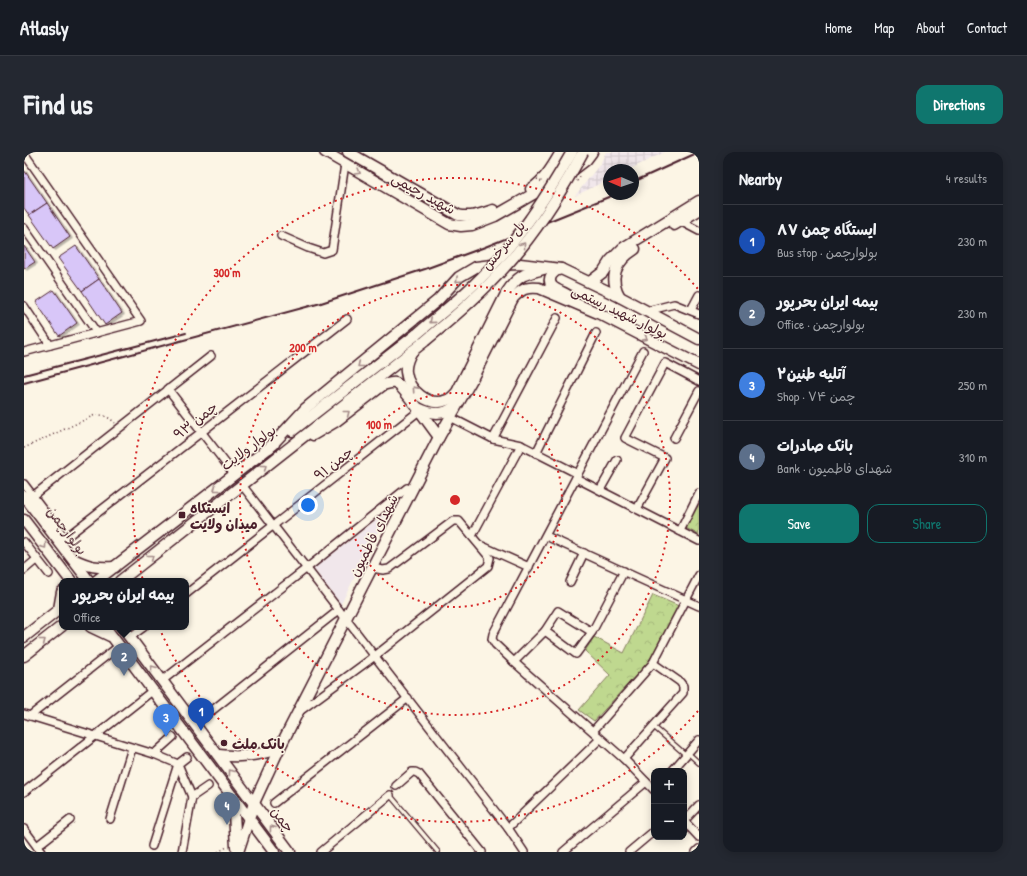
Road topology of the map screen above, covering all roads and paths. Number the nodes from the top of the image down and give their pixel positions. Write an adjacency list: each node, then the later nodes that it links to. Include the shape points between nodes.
1 (325, 152): 9 (main road, شهید رحیمی)
2 (348, 152): 10 (main road, شهید رحیمی)
3 (561, 152): 10 (main road, شهید رحیمی, via 540,183 492,211 474,216 458,215)
4 (572, 152): 33 (main road, پل سرخس, one-way to 33, bridge, via 533,216 496,262)
5 (576, 152): 7 (main road)
6 (583, 152): 33 (main road, پل سرخس, one-way to 6, bridge, via 471,301 505,268 554,202)
7 (591, 152): 11 (main road, شهید رحیمی, via 578,167 551,184 495,216 472,225 449,224)
8 (25, 155): 31 (street, via 141,321)
9 (345, 164): 11 (main road, شهید رحیمی, one-way to 11); 17 (street, via 332,250 323,253)
10 (390, 176): 11 (main road)
11 (384, 186)
12 (699, 201): 20 (main road, via 623,248 610,261 604,272)
13 (699, 210): 14 (main road)
14 (680, 221): 16 (street); 23 (main road, via 627,254 617,264 614,288)
15 (24, 228): 31 (street)
16 (699, 231)
17 (281, 236)
18 (548, 268): 19 (main road, بولوار شهید رستمی); 36 (main road, one-way to 36, via 523,275 514,281 457,392 448,400 432,402 423,398 409,383 406,366); 54 (main road, بولوار شهید رستمی, one-way to 54, via 492,264 476,267 459,277 432,305 306,408)
19 (561, 269): 20 (main road, بولوار شهید رستمی); 27 (main road, via 551,277 552,286)
20 (590, 282): 23 (main road, بولوار شهید رستمی)
21 (528, 287): 27 (main road, بولوار شهید رستمی, via 539,288); 44 (main road, شهدای فاطمیون, via 513,298)
22 (699, 295): 25 (street)
23 (620, 297): 26 (main road, بولوار شهید رستمی)
24 (24, 306): 35 (street)
25 (691, 310): 26 (street, via 674,304); 28 (street)
26 (647, 311): 34 (main road, بولوار شهید رستمی)
27 (598, 313): 40 (main road, بولوار شهید رستمی, one-way to 40)
28 (699, 314)
29 (557, 318): 51 (street)
30 (347, 319): 48 (street, چمن ۹۳)
31 (97, 332): 35 (street)
32 (596, 333): 55 (street)
33 (421, 337): 36 (main road, بولوار ولایت); 54 (main road, بولوار ولایت)
34 (699, 339)
35 (50, 345): 38 (street)
36 (412, 350): 56 (main road, بولوار ولایت)
37 (643, 351): 59 (street)
38 (24, 352)
39 (211, 356): 42 (street)
40 (699, 366)
41 (699, 381): 66 (street, via 665,363 626,438 665,458)
42 (168, 389): 47 (street); 48 (street)
43 (699, 391): 50 (street)
44 (459, 402): 45 (main road, via 443,413); 46 (main road, شهدای فاطمیون)
45 (419, 409): 49 (main road); 56 (main road, one-way to 45, via 335,422 383,385 397,384); 68 (street, چمن ۹۱)
46 (450, 417): 49 (main road, شهدای فاطمیون); 51 (street)
47 (119, 428): 53 (path, via 113,421 99,414); 65 (street)
48 (201, 432): 58 (street); 72 (street, چمن ۹۳)
49 (439, 437): 82 (main road, شهدای فاطمیون)
50 (674, 438)
51 (493, 440): 52 (street)
52 (521, 445): 55 (street); 70 (street)
53 (24, 448)
54 (269, 448): 58 (main road, بولوار ولایت)
55 (536, 453): 59 (street)
56 (278, 456): 61 (main road, بولوار ولایت, one-way to 56)
57 (617, 460): 63 (street)
58 (234, 474): 79 (main road, بولوار ولایت, one-way to 79)
59 (577, 476): 63 (street); 71 (street)
60 (24, 484): 65 (street)
61 (242, 485): 68 (street); 88 (main road, بولوار ولایت, one-way to 61)
62 (407, 488): 81 (street)
63 (600, 490): 66 (street)
64 (699, 493): 69 (street)
65 (29, 496): 72 (main road, بولوارچمن)
66 (637, 509): 69 (street)
67 (24, 520): 87 (main road, بولوارچمن, one-way to 87)
68 (274, 526): 81 (street); 92 (street, چمن ۹۱)
69 (680, 531): 73 (street)
70 (472, 536): 75 (street); 82 (street, via 456,520 390,569)
71 (546, 536): 76 (street); 80 (street)
72 (62, 540): 78 (main road, بولوارچمن)
73 (699, 540)
74 (24, 542): 77 (street)
75 (479, 544): 80 (street); 109 (street, via 490,558 488,566)
76 (584, 553): 84 (street); 91 (street)
77 (37, 559): 83 (street); 85 (street)
78 (73, 560): 79 (main road, via 98,568); 89 (main road, بولوارچمن)
79 (115, 567): 90 (main road, بولوار ولایت)
80 (529, 567): 110 (street, via 492,639)
81 (307, 568): 96 (street); 112 (street)
82 (372, 568): 97 (main road, شهدای فاطمیون)
83 (24, 570)
84 (624, 572): 93 (street); 104 (street)
85 (49, 574)
86 (699, 574): 93 (street)
87 (63, 576)
88 (129, 576)
89 (87, 578)
90 (100, 578)
91 (570, 582)
92 (189, 592)
93 (686, 600): 94 (street); 111 (street)
94 (699, 606)
95 (59, 609): 105 (main road)
96 (339, 610): 97 (street); 117 (street)
97 (346, 619): 109 (street); 115 (main road, شهدای فاطمیون)
98 (59, 628): 108 (main road, one-way to 98)
99 (96, 630): 107 (main road)
100 (107, 630): 107 (main road)
101 (124, 630): 106 (main road)
102 (140, 630): 106 (street)
103 (545, 630): 104 (street, via 558,611); 104 (street, via 576,654); 110 (street)
104 (592, 632)
105 (24, 637)
106 (130, 637): 112 (main road, one-way to 106)
107 (116, 642): 113 (main road); 116 (street)
108 (24, 656)
109 (374, 656): 114 (street); 115 (street)
110 (514, 662): 119 (street)
111 (653, 663): 118 (street, via 683,686 683,693); 119 (street)
112 (163, 680): 117 (main road)
113 (152, 690): 120 (street); 141 (main road)
114 (408, 698): 143 (street); 150 (street)
115 (298, 712): 125 (main road, شهدای فاطمیون)
116 (27, 715): 120 (street)
117 (195, 724): 128 (main road)
118 (654, 727): 127 (lane); 130 (street)
119 (593, 731): 122 (street)
120 (94, 737): 124 (street); 138 (street)
121 (173, 737): 126 (street)
122 (600, 739): 130 (street); 150 (street)
123 (699, 740): 127 (street)
124 (132, 748): 126 (street); 146 (street)
125 (279, 749): 128 (main road, via 249,756); 142 (main road, شهدای فاطمیون)
126 (154, 754): 132 (street)
127 (687, 754): 131 (lane); 133 (street)
128 (219, 755): 142 (main road, one-way to 128)
129 (187, 757): 132 (street)
130 (624, 759): 134 (street)
131 (699, 763)
132 (178, 764): 140 (street); 154 (street)
133 (675, 768)
134 (646, 782): 137 (street); 165 (street)
135 (208, 786): 140 (street)
136 (396, 786): 164 (street, via 412,772 419,774)
137 (651, 787)
138 (24, 792)
139 (390, 795): 162 (street); 163 (lane)
140 (192, 797): 158 (street)
141 (233, 797): 148 (main road, چمن); 159 (main road)
142 (254, 803): 148 (main road, شهدای فاطمیون); 161 (main road, چمن, one-way to 142)
143 (274, 803)
144 (699, 805): 145 (street)
145 (687, 818)
146 (110, 819)
147 (70, 820): 155 (street)
148 (248, 820): 159 (main road); 160 (main road, چمن)
149 (687, 824): 153 (street)
150 (508, 828): 157 (street)
151 (24, 829): 155 (street)
152 (651, 834): 166 (street)
153 (699, 837)
154 (152, 846)
155 (39, 849)
156 (699, 849): 167 (street)
157 (521, 851)
158 (182, 852)
159 (236, 852)
160 (274, 852)
161 (290, 852)
162 (320, 852)
163 (438, 852)
164 (482, 852)
165 (564, 852)
166 (629, 852)
167 (696, 852)

